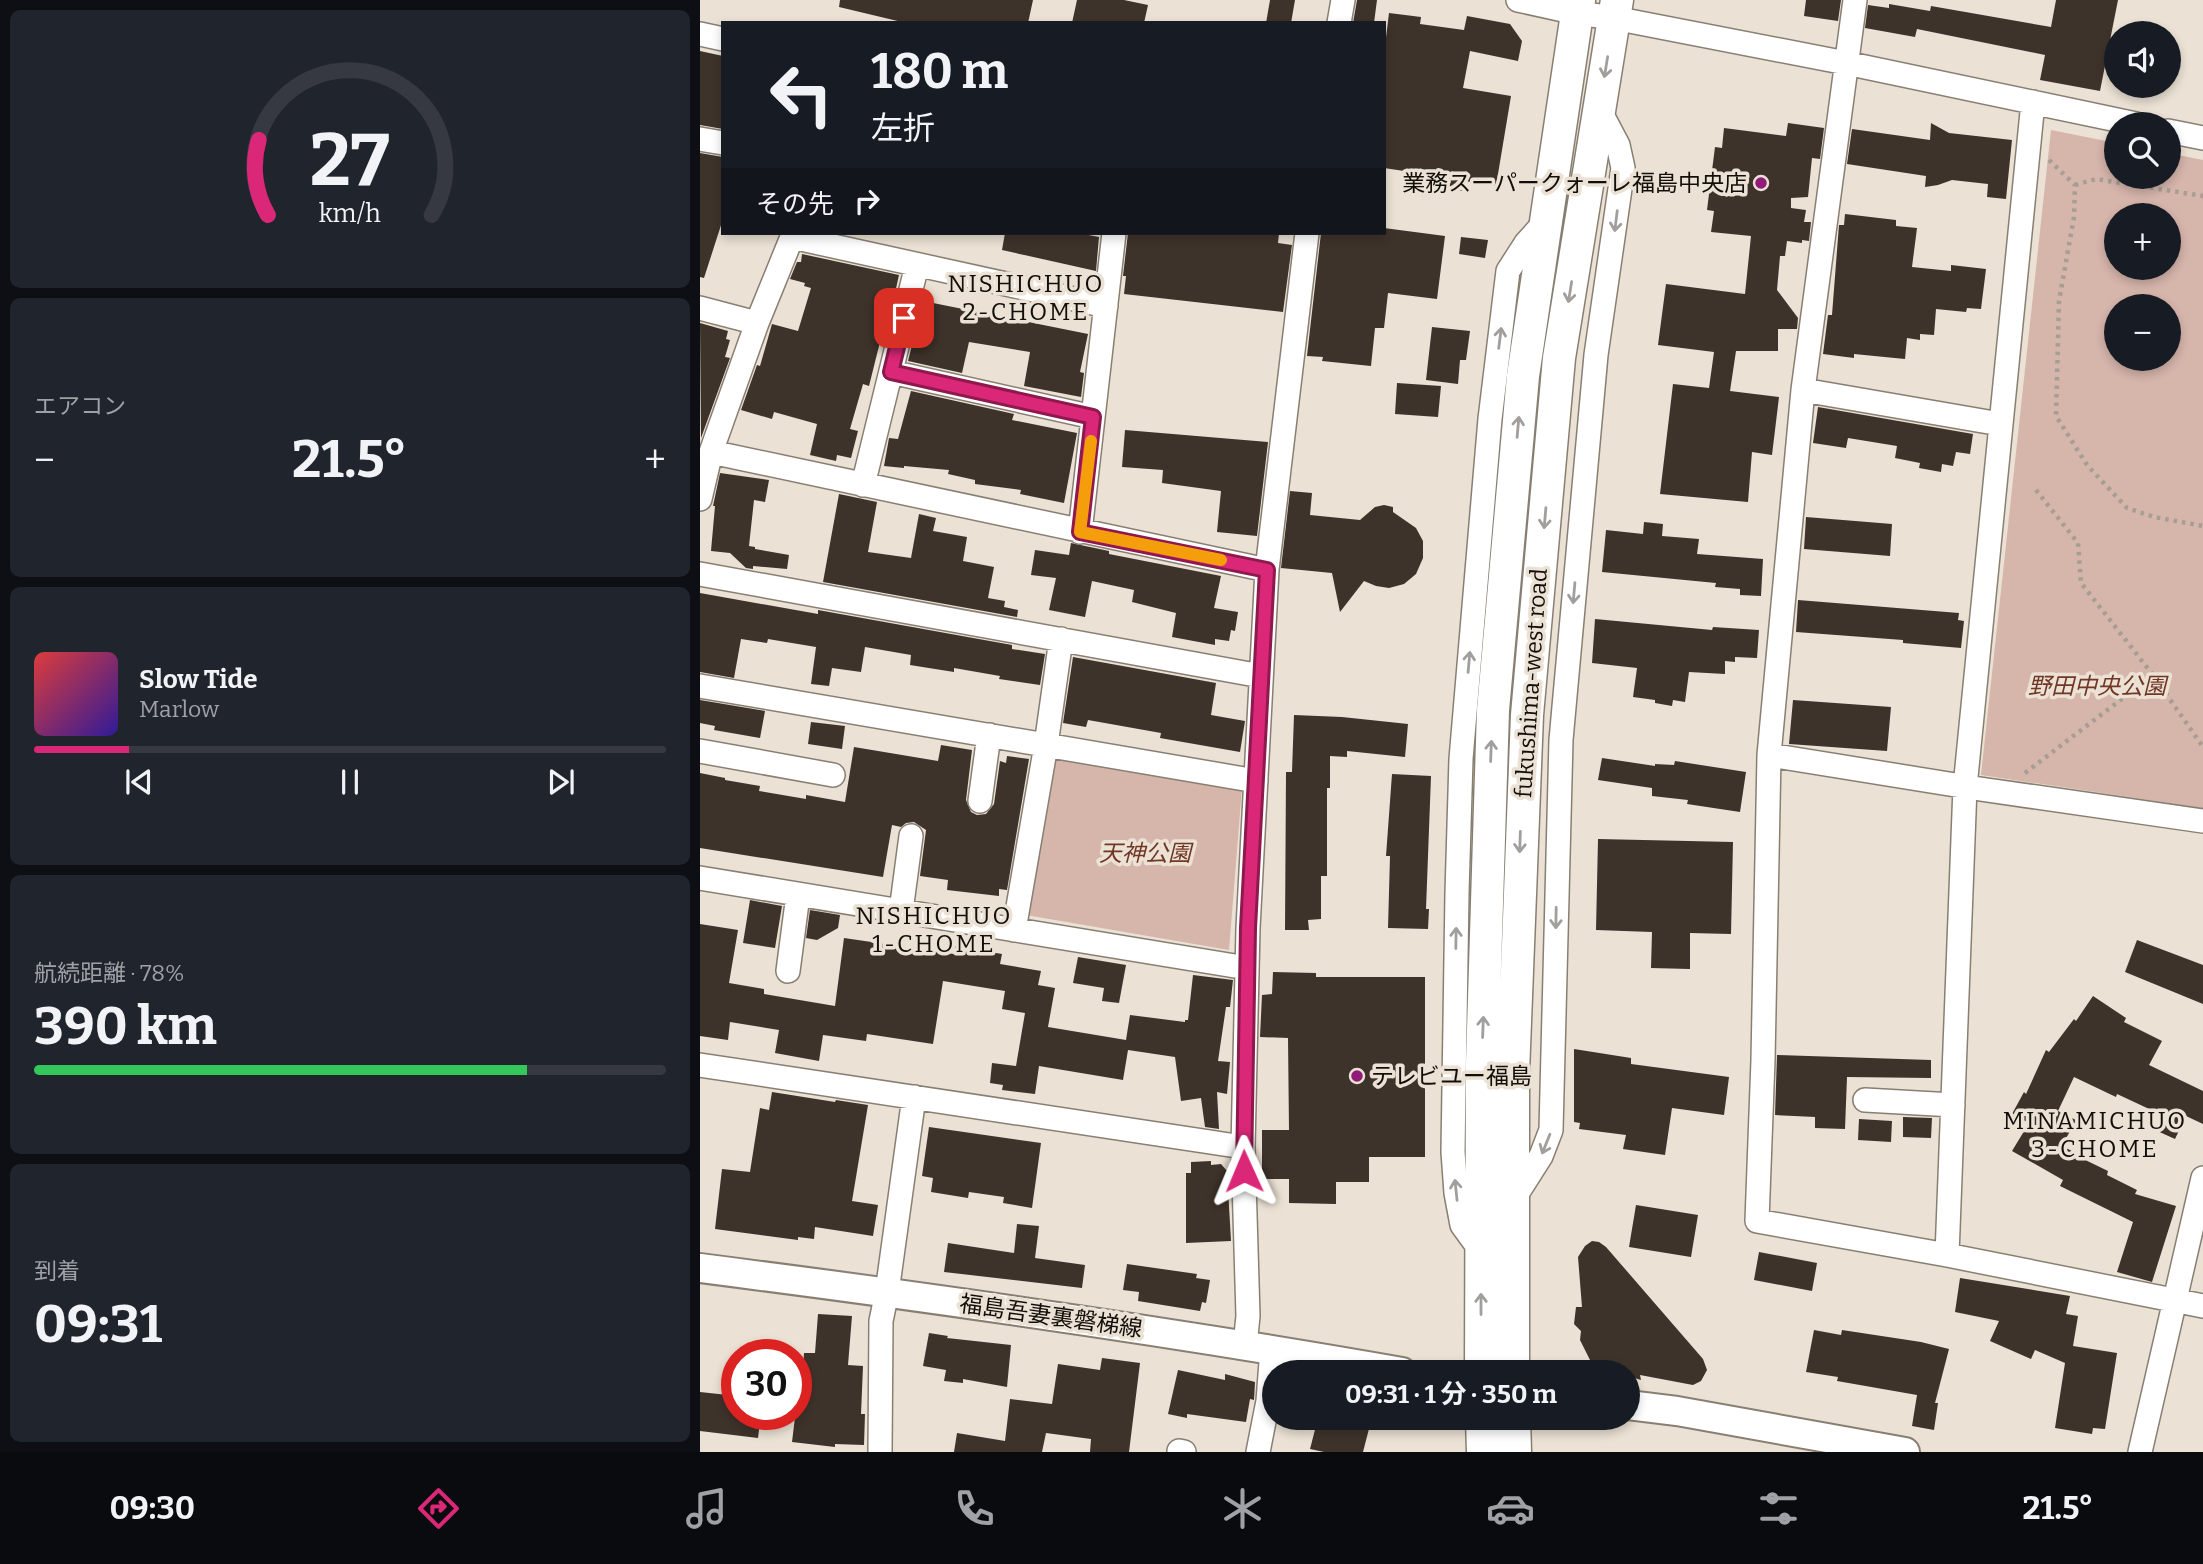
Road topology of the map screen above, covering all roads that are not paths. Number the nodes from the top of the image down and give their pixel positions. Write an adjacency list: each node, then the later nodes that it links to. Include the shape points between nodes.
1 (1343, 0): 6 (street)
2 (1518, 0): 4 (street)
3 (1855, 0): 9 (street)
4 (1578, 6): 5 (street); 65 (highway, fukushima-west road, one-way to 4, via 1482,1063 1493,710 1523,376)
5 (1616, 9): 9 (street); 66 (highway, fukushima-west road, one-way to 66, via 1559,358 1527,715 1513,1073)
6 (1339, 21)
7 (700, 34): 8 (street)
8 (721, 39)
9 (1846, 63): 10 (street); 24 (street)
10 (2033, 102): 11 (street); 26 (street)
11 (2104, 117)
12 (2181, 134): 13 (street)
13 (2203, 138)
14 (700, 139): 15 (street)
15 (721, 144)
16 (792, 235): 19 (street); 22 (street)
17 (1114, 235): 20 (street)
18 (1307, 235): 31 (street)
19 (917, 265): 20 (street); 23 (street)
20 (1106, 306): 25 (street)
21 (700, 308): 22 (street)
22 (757, 323): 27 (street)
23 (891, 372): 25 (street); 28 (street)
24 (1803, 390): 26 (street); 39 (street)
25 (1093, 417): 30 (street)
26 (2000, 424): 42 (street)
27 (710, 438): 28 (street); 29 (street)
28 (863, 485): 30 (street)
29 (700, 499)
30 (1080, 532): 31 (street)
31 (1267, 570): 34 (street)
32 (700, 574): 33 (street)
33 (1061, 639): 34 (street); 37 (street)
34 (1261, 676): 41 (street)
35 (700, 686): 36 (street)
36 (989, 735): 37 (street); 43 (street)
37 (1046, 745): 41 (street); 49 (street)
38 (700, 751): 40 (street)
39 (1769, 755): 42 (street); 58 (street, via 1756,1221)
40 (833, 775)
41 (1256, 781): 50 (street)
42 (1965, 787): 44 (street); 55 (street)
43 (980, 801)
44 (2203, 821)
45 (911, 836): 48 (street)
46 (700, 878): 47 (street)
47 (798, 895): 48 (street); 51 (street)
48 (901, 911): 49 (street)
49 (1014, 930): 50 (street)
50 (1247, 968): 56 (street)
51 (788, 971)
52 (700, 1065): 53 (street)
53 (914, 1097): 56 (street); 60 (street)
54 (1865, 1100): 55 (street)
55 (1952, 1105): 58 (street)
56 (1243, 1147): 63 (street, via 1248,1316)
57 (2202, 1181): 61 (street)
58 (1947, 1255): 61 (street)
59 (700, 1268): 60 (main road, 福島吾妻裏磐梯線)
60 (887, 1292): 63 (main road, 福島吾妻裏磐梯線); 70 (street, via 881,1321)
61 (2174, 1300): 62 (street); 75 (street)
62 (2203, 1306)
63 (1258, 1347): 64 (main road, 福島吾妻裏磐梯線); 71 (street, via 1268,1401)
64 (1333, 1360)
65 (1481, 1360)
66 (1513, 1360)
67 (1640, 1407): 74 (main road)
68 (1482, 1430): 72 (highway)
69 (1514, 1430): 73 (highway)
70 (880, 1452)
71 (1258, 1452)
72 (1483, 1452)
73 (1515, 1452)
74 (1905, 1452)
75 (2140, 1452)

